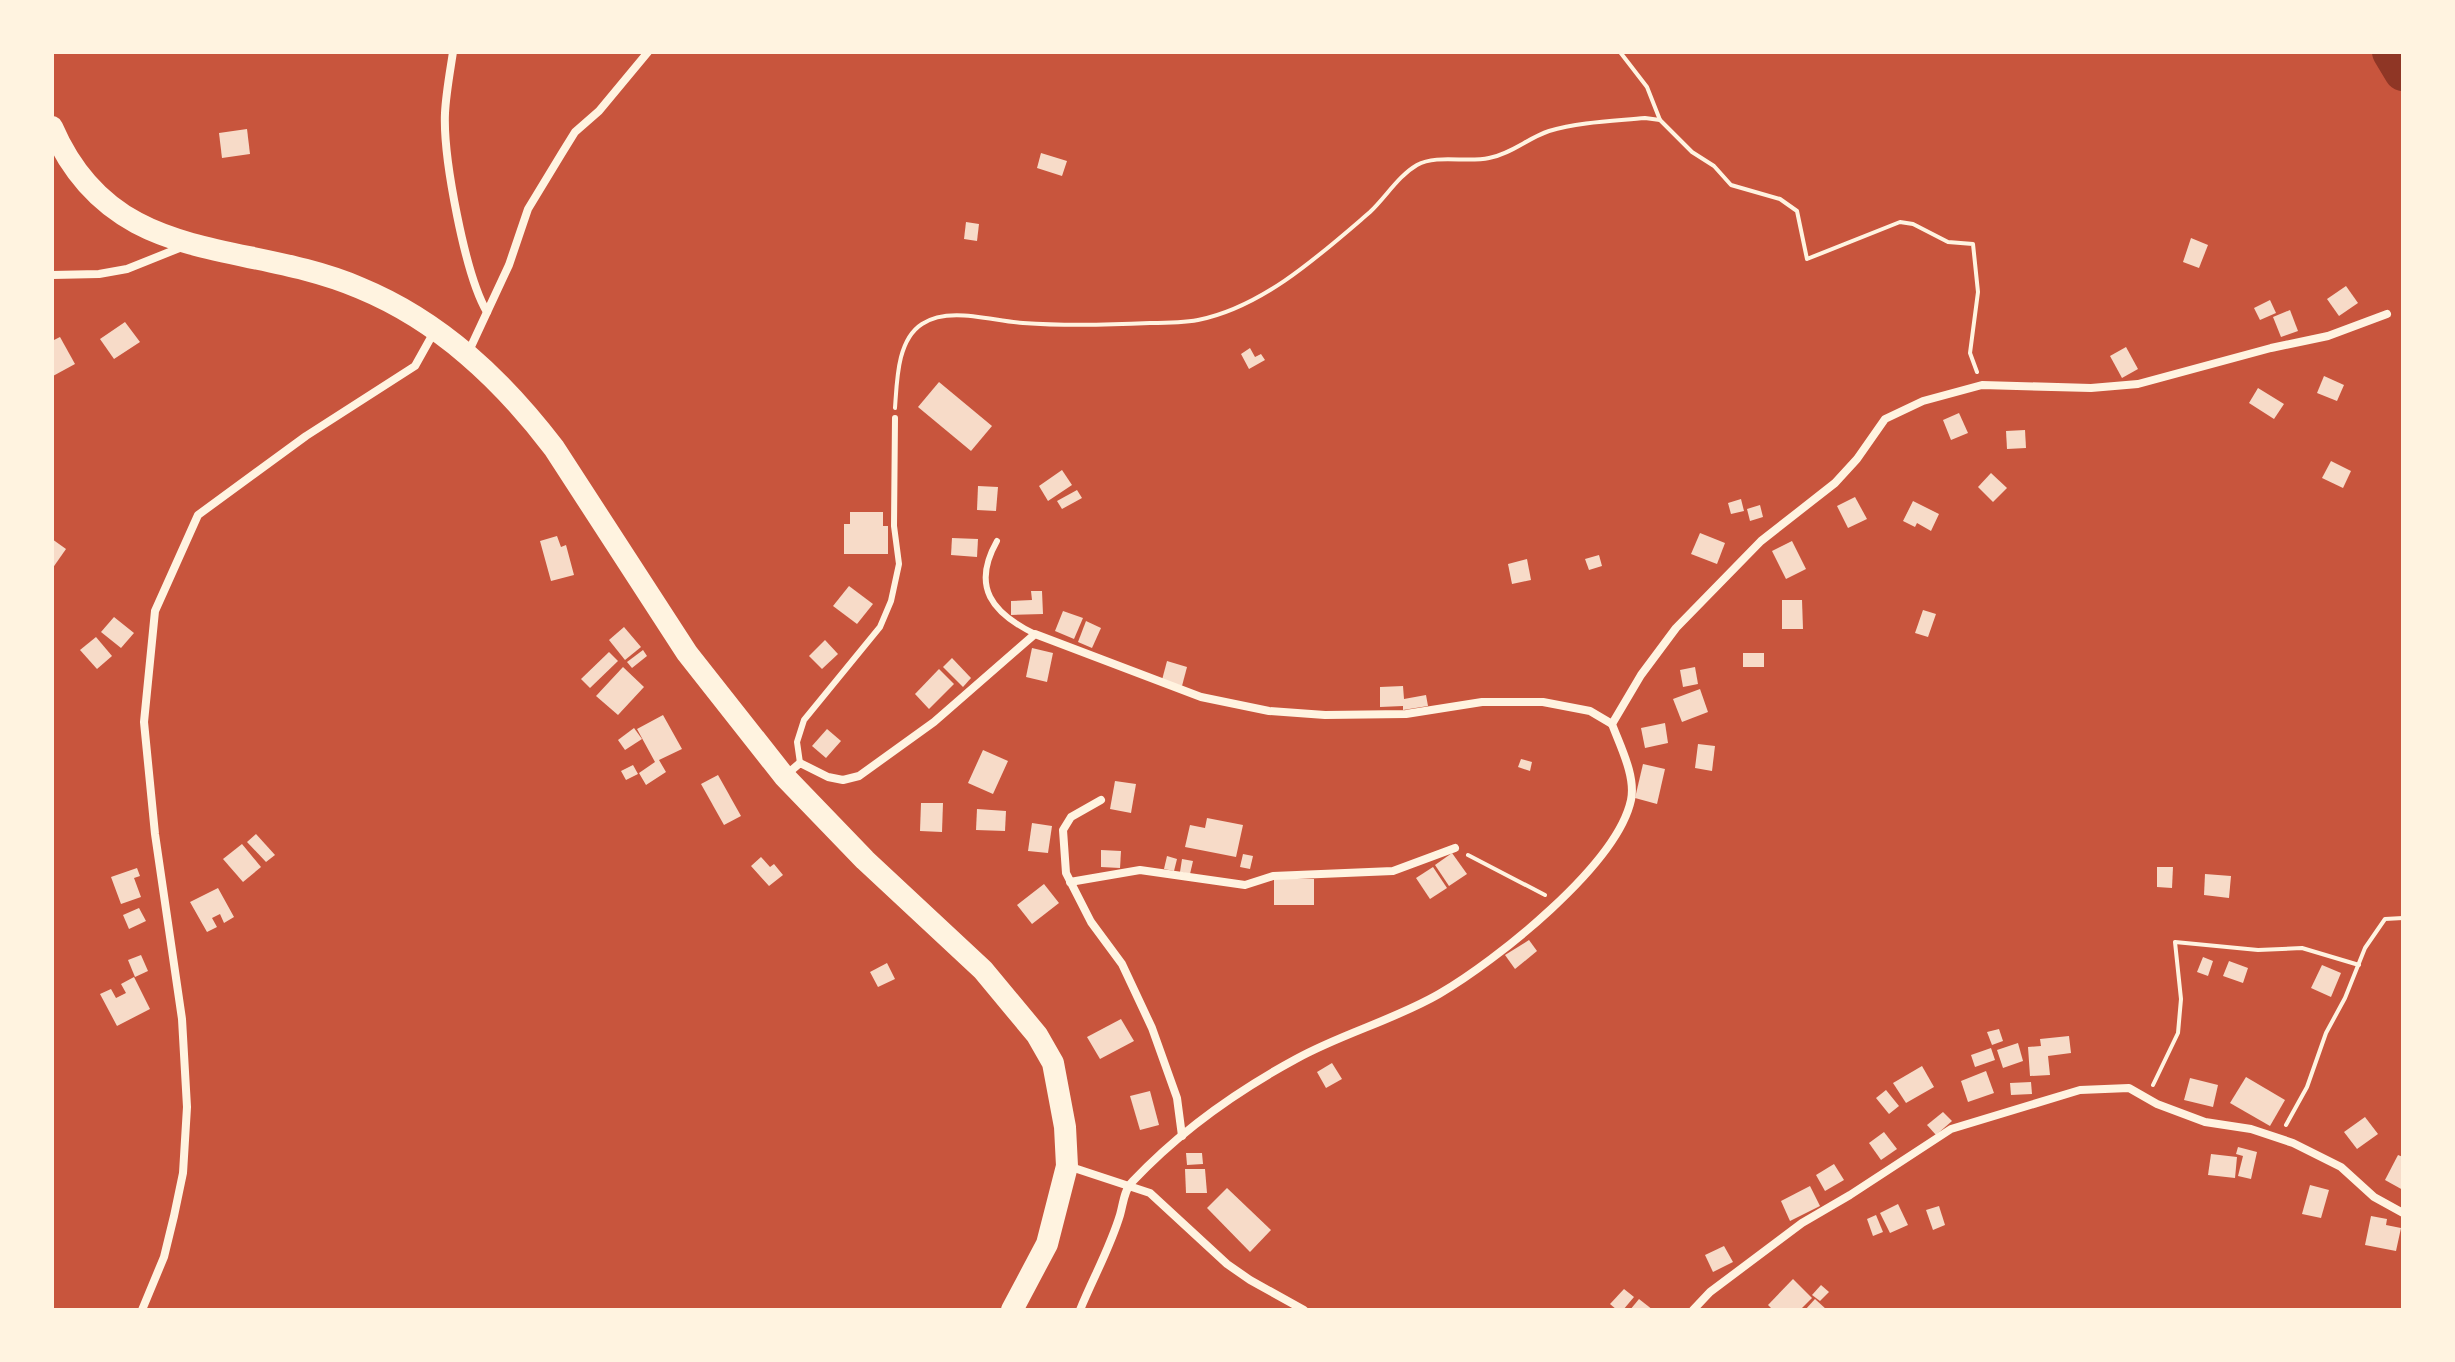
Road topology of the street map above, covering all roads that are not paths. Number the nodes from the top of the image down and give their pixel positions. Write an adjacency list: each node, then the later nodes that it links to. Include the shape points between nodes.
1 (453, 52): 6 (street, via 446,137 476,295)
2 (648, 52): 6 (street, via 575,132 528,209)
3 (52, 127): 4 (highway, via 68,161 103,201 145,227)
4 (190, 244): 5 (street, via 127,269); 8 (highway, via 340,280)
5 (52, 275)
6 (487, 312): 9 (street)
7 (2387, 314): 13 (street, via 2328,336 2138,384 1982,385 1923,401 1885,419 1835,483 1761,541 1676,628)
8 (436, 328): 9 (highway); 22 (street, via 415,366 198,515 155,611 144,722 182,1019 187,1107 174,1216)
9 (468, 354): 14 (highway, via 546,437 687,653)
10 (895, 418): 14 (lane, via 899,564 891,601 880,627 804,720)
11 (997, 541): 12 (lane, via 984,578 989,594 1010,621)
12 (1035, 634): 13 (street, via 1201,697 1269,711 1406,714 1482,702 1543,702 1590,711); 14 (street, via 934,722 859,776 843,780)
13 (1612, 724): 18 (street, via 1627,766 1631,798 1618,833 1560,903 1439,994 1298,1058 1228,1099)
14 (792, 770): 19 (highway, via 865,860 983,970 1037,1035 1053,1063)
15 (1101, 800): 17 (street, via 1071,817 1063,830)
16 (1455, 848): 17 (street, via 1393,871 1273,876 1245,885 1140,870)
17 (1070, 882): 18 (street, via 1122,964 1152,1028 1177,1098)
18 (1182, 1136): 20 (street)
19 (1067, 1166): 20 (street); 23 (highway, via 1047,1244)
20 (1128, 1185): 24 (street); 25 (street, via 1161,1201 1227,1264)
21 (2403, 1213): 26 (street, via 2374,1197 2341,1167 2279,1138 2205,1122 2129,1088 2080,1090 1951,1129 1802,1223)
22 (142, 1310)
23 (1012, 1310)
24 (1080, 1310)
25 (1304, 1310)
26 (1693, 1310)

